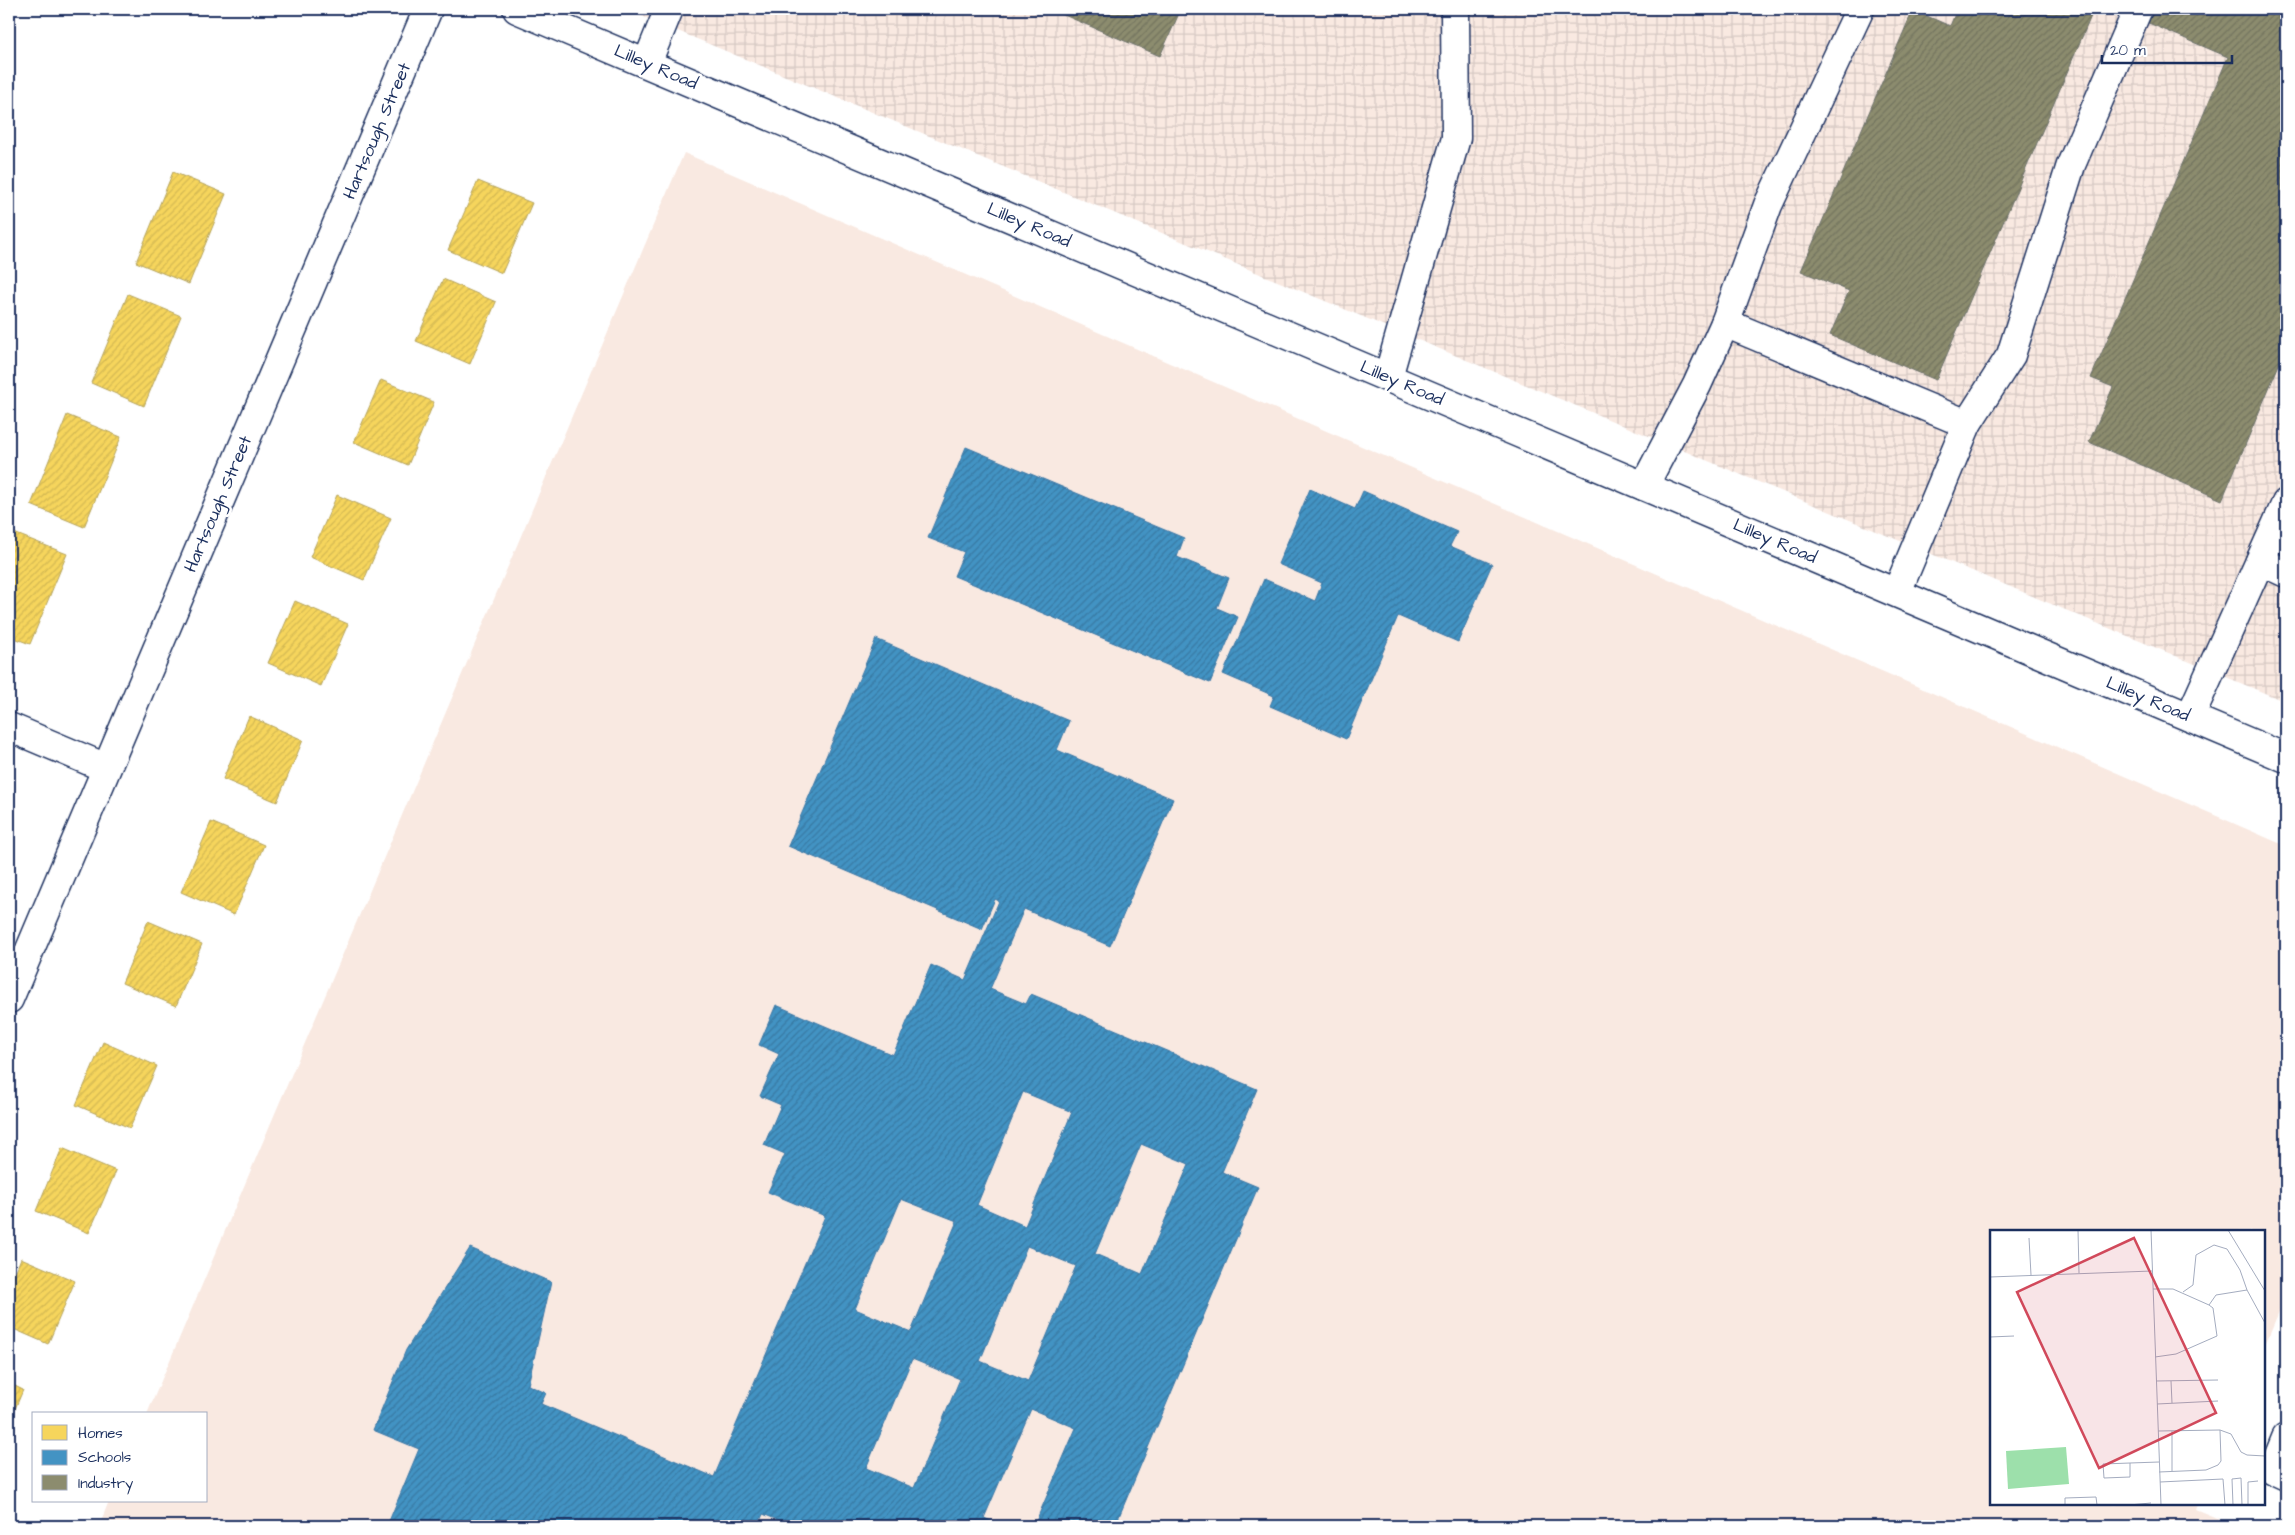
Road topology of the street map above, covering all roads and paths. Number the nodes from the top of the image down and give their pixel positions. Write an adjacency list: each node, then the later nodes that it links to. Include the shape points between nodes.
1 (428, 9): 19 (street, Hartsough Street)
2 (517, 9): 7 (street, Lilley Road)
3 (669, 9): 7 (street)
4 (1455, 9): 9 (street, via 1456,138)
5 (1860, 9): 8 (street, via 1768,205)
6 (2138, 9): 10 (street, via 2071,165 2010,355)
7 (646, 63): 9 (street, Lilley Road)
8 (1724, 323): 10 (street); 11 (street, via 1697,385)
9 (1388, 377): 11 (street, Lilley Road)
10 (1967, 424): 15 (street)
11 (1644, 486): 15 (street, Lilley Road)
12 (2286, 503): 13 (street)
13 (2260, 561): 14 (street); 16 (street)
14 (2286, 573)
15 (1896, 592): 16 (street, Lilley Road)
16 (2190, 717): 18 (street, Lilley Road)
17 (9, 727): 19 (street)
18 (2286, 758)
19 (106, 768): 20 (street, Hartsough Street)
20 (9, 999)
21 (2286, 1438): 22 (street, via 2273,1470)
22 (2286, 1476)

